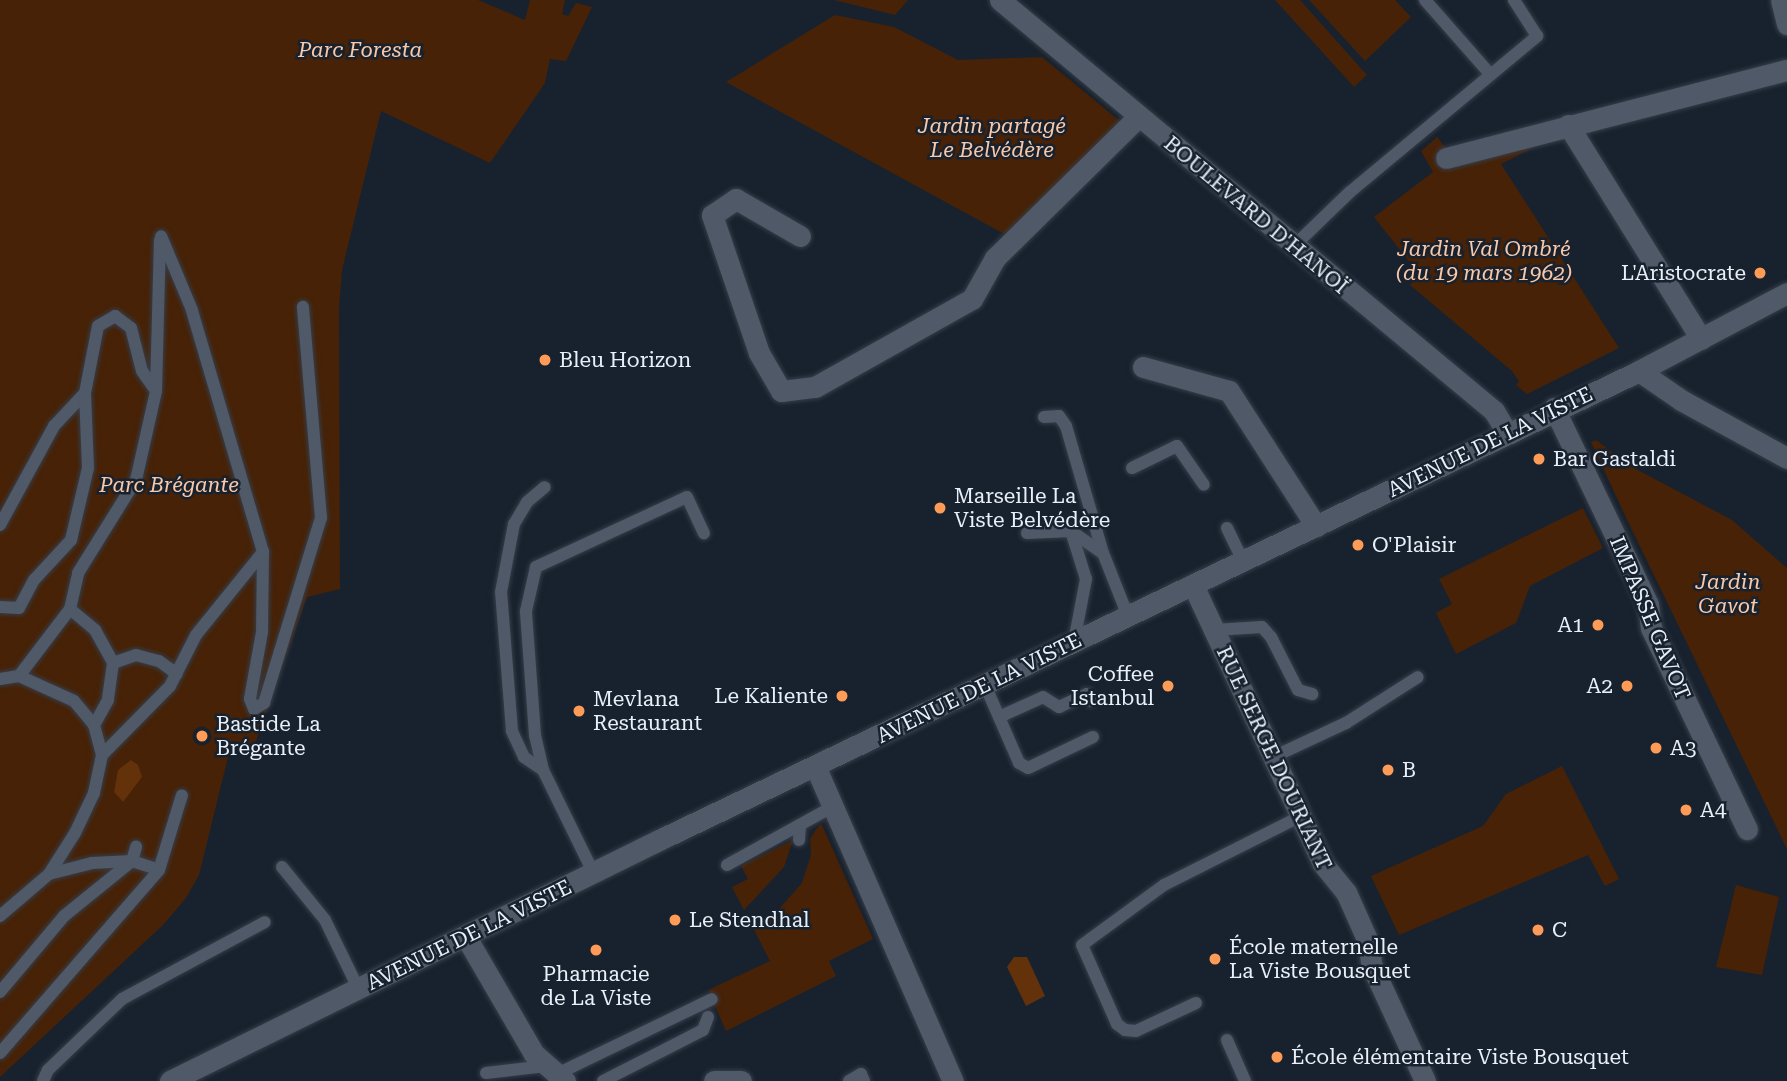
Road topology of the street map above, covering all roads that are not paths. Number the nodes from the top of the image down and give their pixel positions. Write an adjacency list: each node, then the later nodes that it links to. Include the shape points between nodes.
1 (1000, 0): 8 (street, BOULEVARD D'HANOÏ)
2 (1425, 0): 7 (lane)
3 (1514, 0): 7 (lane, via 1537,36)
4 (1781, 0): 5 (street)
5 (1787, 24)
6 (1787, 70): 9 (street)
7 (1490, 74): 12 (lane, via 1350,192)
8 (1138, 117): 11 (street, via 995,257 972,299 815,387 781,391 759,353 712,215 736,199); 12 (street, BOULEVARD D'HANOÏ)
9 (1568, 125): 10 (street); 15 (street)
10 (1446, 158)
11 (800, 236)
12 (1294, 246): 22 (street, BOULEVARD D'HANOÏ, via 1494,411)
13 (1787, 293): 15 (street, AVENUE DE LA VISTE)
14 (303, 307): 33 (lane, via 321,518 264,703 254,709 250,699 262,632)
15 (1701, 339): 17 (street, AVENUE DE LA VISTE)
16 (1143, 367): 28 (street, via 1229,391)
17 (1639, 371): 20 (street, AVENUE DE LA VISTE); 23 (street, via 1681,400)
18 (156, 391): 19 (lane, via 142,371 131,328 115,316 98,326); 33 (lane, via 160,236 192,310); 38 (lane, via 136,480 78,573)
19 (85, 393): 27 (lane, via 54,426); 37 (lane, via 88,468 71,540 34,580 19,608)
20 (1554, 408): 22 (street, AVENUE DE LA VISTE); 61 (street, IMPASSE GAVOT, via 1648,604 1651,628)
21 (1044, 417): 34 (lane, via 1059,416 1066,426)
22 (1507, 433): 28 (street, AVENUE DE LA VISTE)
23 (1787, 458)
24 (1132, 468): 25 (lane, via 1177,446)
25 (1204, 485)
26 (545, 487): 56 (lane, via 527,502 514,524 501,592 512,731 524,757)
27 (0, 525)
28 (1316, 526): 35 (street, AVENUE DE LA VISTE)
29 (1227, 528): 35 (lane)
30 (1071, 531): 32 (lane); 34 (lane); 41 (lane, via 1086,579)
31 (704, 533): 56 (lane, via 687,497 536,567 526,611 535,735)
32 (1027, 533)
33 (263, 552): 43 (lane, via 196,635)
34 (1103, 553): 39 (lane)
35 (1243, 561): 36 (street, AVENUE DE LA VISTE)
36 (1193, 585): 39 (street, AVENUE DE LA VISTE); 40 (street, RUE SERGE DOURIANT)
37 (0, 607)
38 (70, 610): 42 (lane, via 95,629); 44 (lane)
39 (1128, 616): 41 (street, AVENUE DE LA VISTE)
40 (1214, 630): 48 (lane, via 1262,627 1298,690); 54 (street, RUE SERGE DOURIANT)
41 (1074, 642): 47 (street, AVENUE DE LA VISTE)
42 (113, 663): 43 (lane, via 136,655 159,661); 51 (lane, via 108,700)
43 (177, 674): 53 (lane, via 170,687)
44 (19, 676): 46 (lane); 51 (lane, via 74,701)
45 (1418, 677): 54 (lane, via 1346,723)
46 (0, 679)
47 (985, 685): 50 (lane); 55 (street, AVENUE DE LA VISTE)
48 (1312, 694)
49 (1091, 701): 50 (lane, via 1087,694 1059,707 1044,697)
50 (999, 717): 52 (lane, via 1019,763 1028,768)
51 (94, 725): 53 (lane)
52 (1093, 737)
53 (102, 755): 68 (lane, via 94,793)
54 (1273, 757): 59 (street, RUE SERGE DOURIANT)
55 (816, 768): 58 (street); 69 (street, AVENUE DE LA VISTE)
56 (543, 770): 69 (lane)
57 (182, 795): 67 (lane)
58 (832, 807): 60 (lane); 89 (street)
59 (1301, 816): 76 (lane, via 1164,885 1082,945 1117,1024 1125,1030 1136,1031); 91 (street, RUE SERGE DOURIANT, via 1329,876 1346,892 1369,944 1371,964)
60 (800, 825): 62 (lane); 65 (lane)
61 (1747, 828)
62 (799, 840)
63 (135, 847): 64 (lane)
64 (132, 861): 67 (lane); 68 (lane, via 92,863); 74 (lane, via 64,916)
65 (727, 865)
66 (282, 867): 73 (lane, via 325,920)
67 (159, 870): 79 (lane)
68 (49, 874): 70 (lane)
69 (594, 874): 72 (street, AVENUE DE LA VISTE)
70 (0, 916)
71 (265, 922): 82 (lane, via 122,999 48,1070)
72 (466, 937): 73 (street, AVENUE DE LA VISTE); 81 (street, via 534,1054)
73 (359, 990): 83 (street, AVENUE DE LA VISTE)
74 (0, 992)
75 (712, 999): 81 (lane)
76 (1196, 1003)
77 (708, 1017): 84 (lane, via 703,1030)
78 (1227, 1040): 90 (lane)
79 (0, 1053)
80 (486, 1073): 81 (lane)
81 (555, 1074)
82 (43, 1081)
83 (170, 1081)
84 (603, 1081)
85 (714, 1081): 86 (street)
86 (741, 1081)
87 (849, 1081): 88 (lane, via 861,1074)
88 (864, 1081)
89 (953, 1081)
90 (1245, 1081)
91 (1425, 1081)

